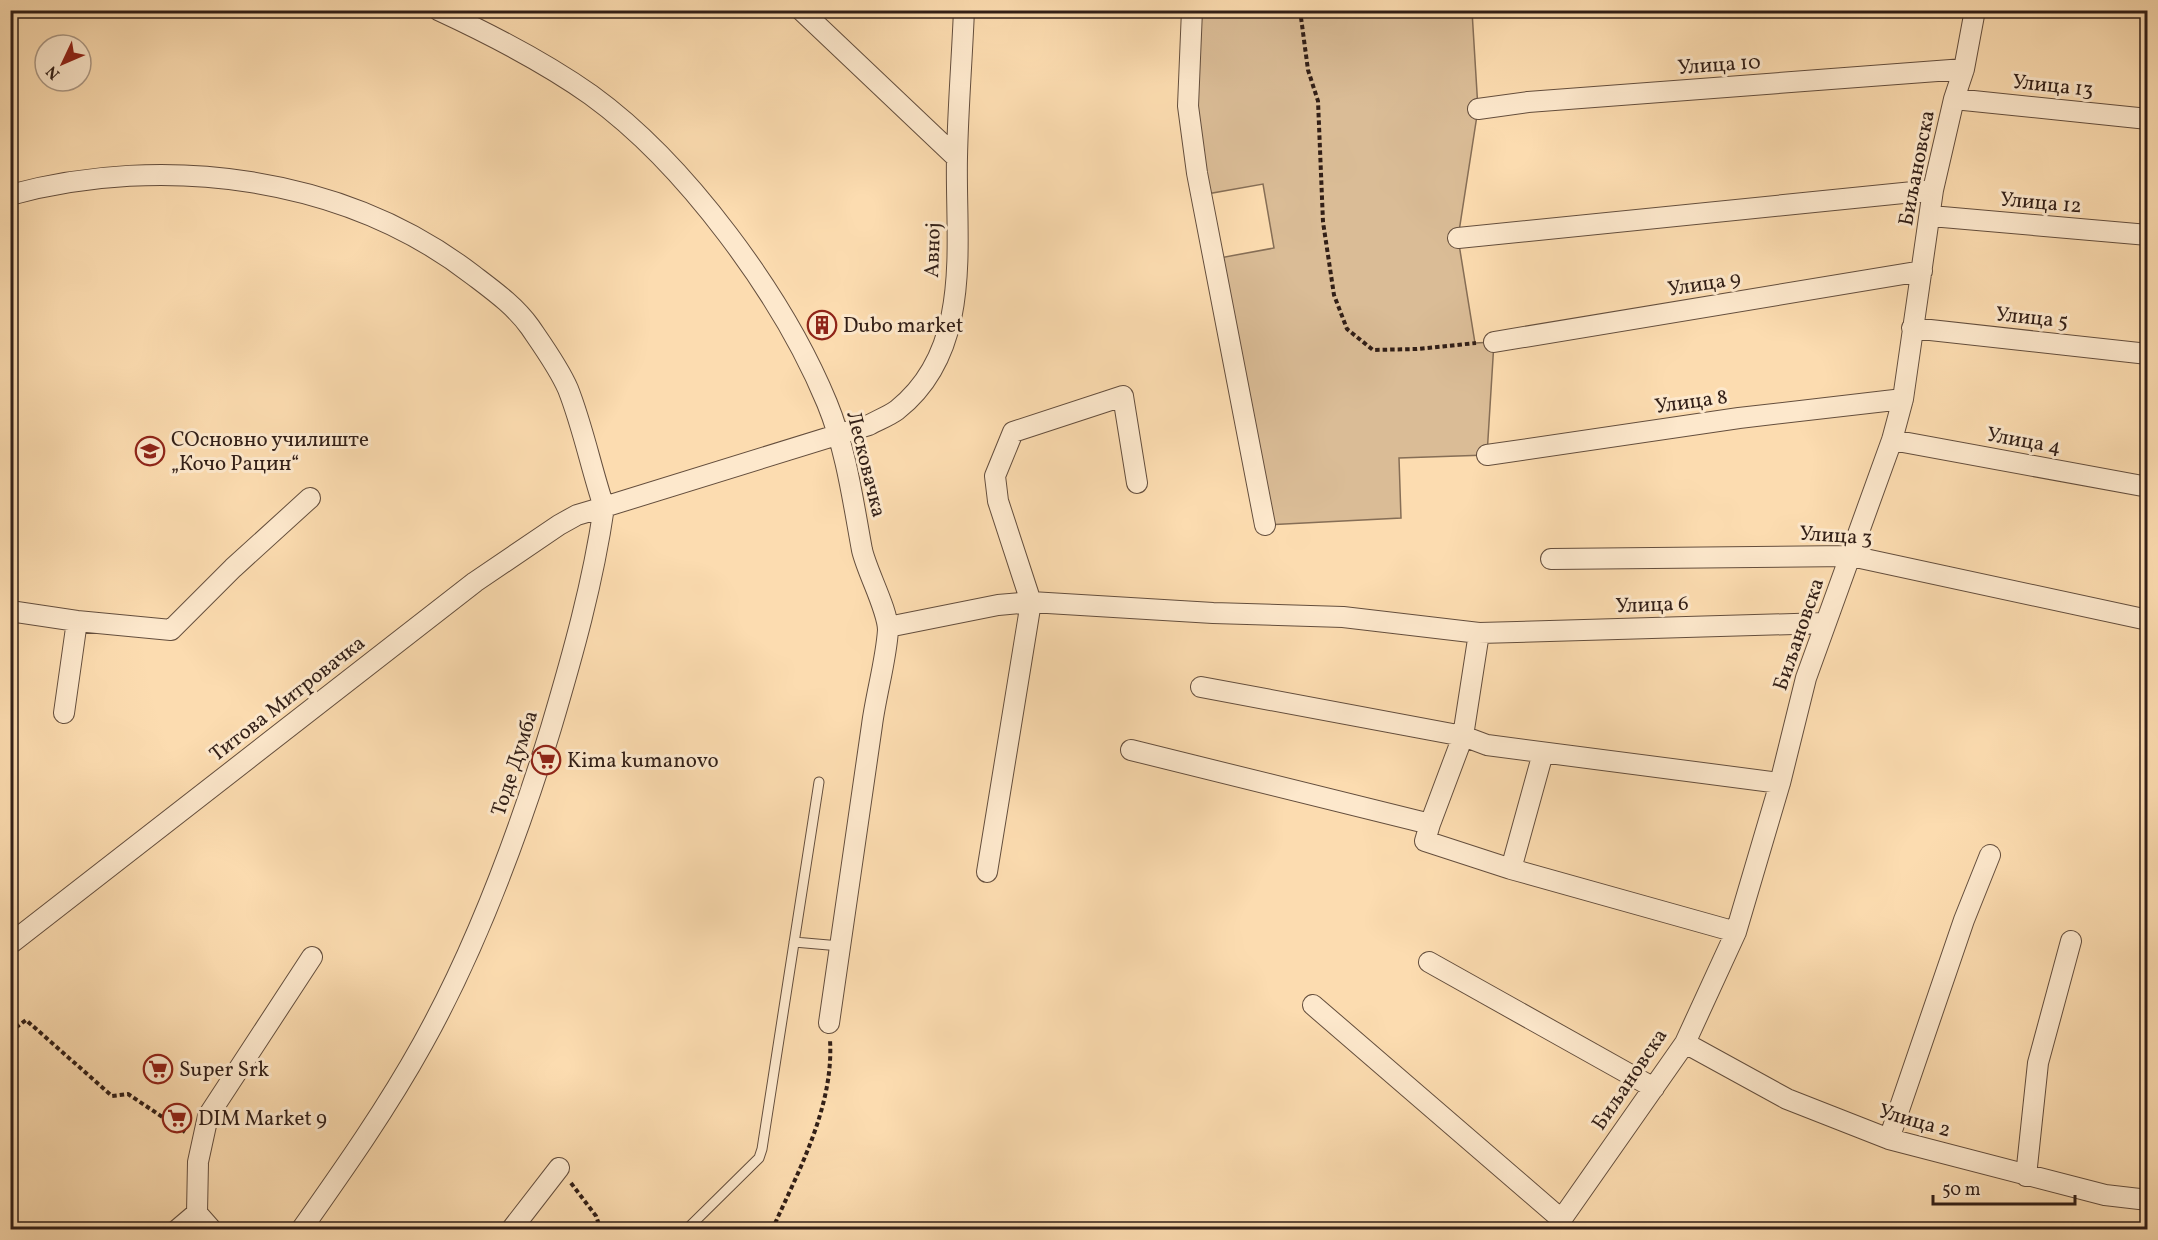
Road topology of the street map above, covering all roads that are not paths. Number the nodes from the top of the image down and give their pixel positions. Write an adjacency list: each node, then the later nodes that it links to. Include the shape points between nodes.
1 (438, 10): 21 (street, Лесковачка, via 496,36 546,65 637,132 669,165 731,239 766,290 827,402)
2 (801, 10): 10 (street)
3 (964, 10): 10 (street, Авној)
4 (1192, 10): 28 (street, via 1188,106 1197,173)
5 (1975, 10): 6 (street, Биљановска)
6 (1964, 69): 7 (street, Биљановска); 8 (street, Улица 10)
7 (1954, 99): 9 (street, Улица 13); 11 (street, Биљановска)
8 (1478, 109)
9 (2148, 119)
10 (957, 158): 21 (street, Авној, via 958,256 952,322 938,359 922,385 896,411)
11 (1933, 190): 13 (street, Биљановска); 15 (street)
12 (10, 195): 27 (street, via 108,178 176,174 238,180 291,191 352,208 405,230 460,265 529,325 567,387)
13 (1931, 216): 14 (street, Улица 12); 16 (street, Биљановска)
14 (2148, 235)
15 (1458, 238)
16 (1922, 272): 17 (street, Биљановска); 18 (street, Улица 9)
17 (1912, 328): 19 (street, Улица 5); 20 (street, Биљановска)
18 (1494, 342)
19 (2148, 354)
20 (1903, 399): 22 (street, Биљановска); 23 (street, Улица 8, via 1739,418)
21 (838, 436): 27 (street); 36 (street, Лесковачка, via 863,554)
22 (1892, 440): 25 (street, Улица 4); 29 (street, Биљановска)
23 (1487, 455)
24 (1137, 483): 31 (street, via 1123,396 1013,432 995,476 998,501)
25 (2148, 488)
26 (310, 498): 34 (street, via 171,630)
27 (604, 507): 52 (street, Титова Митровачка, via 559,525 475,582); 68 (street, Тоде Думба, via 584,616 510,851 423,1043 369,1132)
28 (1264, 525)
29 (1851, 556): 30 (street, Улица 3); 33 (street, Улица 3); 35 (street, Биљановска)
30 (1551, 559)
31 (1031, 602): 36 (street, Улица 6); 37 (street, Улица 6, via 1343,617); 48 (street)
32 (10, 611): 34 (street)
33 (2148, 620)
34 (77, 621): 39 (street)
35 (1826, 623): 37 (street, Улица 6); 44 (street, Биљановска, via 1806,678)
36 (888, 627): 53 (street, Лесковачка)
37 (1479, 633): 40 (street)
38 (1201, 687): 40 (street)
39 (63, 713)
40 (1463, 736): 42 (street); 45 (street)
41 (1131, 750): 45 (street)
42 (1543, 753): 44 (street); 47 (street)
43 (819, 782): 51 (lane)
44 (1780, 783): 49 (street, Биљановска)
45 (1430, 824): 47 (street, via 1425,841)
46 (1990, 855): 60 (street)
47 (1511, 869): 49 (street)
48 (987, 872)
49 (1736, 932): 58 (street, Биљановска)
50 (2071, 941): 62 (street, via 2038,1063)
51 (794, 942): 53 (lane); 70 (lane, via 759,1158)
52 (10, 944)
53 (840, 945): 57 (street, Лесковачка)
54 (312, 957): 64 (street, via 208,1116 198,1162)
55 (1429, 962): 59 (street)
56 (1313, 1005): 65 (street)
57 (829, 1023)
58 (1684, 1043): 59 (street, Биљановска); 60 (street, Улица 2, via 1787,1099)
59 (1654, 1088): 65 (street, Биљановска)
60 (1889, 1139): 62 (street, Улица 2)
61 (559, 1168): 69 (street)
62 (2026, 1176): 63 (street, Улица 2, via 2105,1195)
63 (2148, 1200)
64 (197, 1213): 66 (street); 67 (street)
65 (1558, 1224)
66 (177, 1230)
67 (212, 1230)
68 (301, 1230)
69 (512, 1230)
70 (686, 1230)

